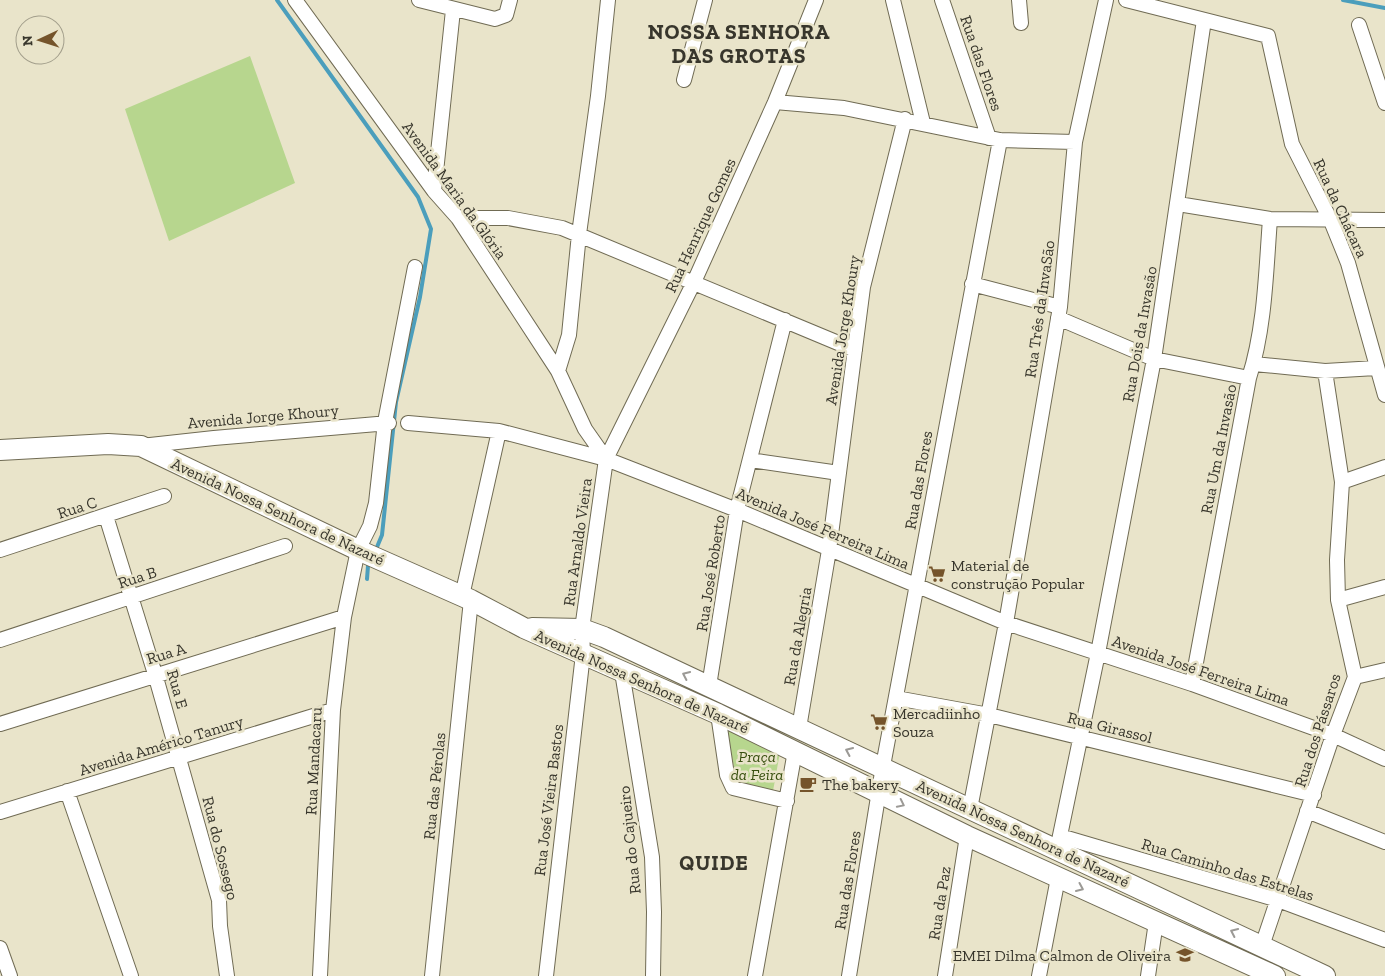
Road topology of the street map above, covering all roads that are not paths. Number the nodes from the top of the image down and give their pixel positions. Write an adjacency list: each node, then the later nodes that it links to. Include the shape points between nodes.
1 (295, 0): 23 (street, Avenida Maria da Glória)
2 (419, 0): 12 (street)
3 (510, 0): 12 (street, via 506,15 501,18)
4 (608, 0): 29 (street)
5 (705, 0): 16 (street)
6 (816, 0): 17 (street, Rua Henrique Gomes)
7 (893, 0): 20 (street)
8 (942, 0): 21 (street, Rua das Flores)
9 (1019, 0): 14 (street)
10 (1106, 0): 22 (street, Rua Três da InvaSão)
11 (1126, 0): 13 (street)
12 (453, 10): 23 (street)
13 (1204, 20): 24 (street, Rua Dois da Invasão); 28 (street, Rua da Chácara, via 1268,36 1292,144)
14 (1022, 23)
15 (1359, 25): 18 (street)
16 (684, 80)
17 (775, 102): 19 (street, via 844,108); 31 (street, Rua Henrique Gomes)
18 (1385, 104)
19 (905, 119): 20 (street); 35 (street, Avenida Jorge Khoury, via 863,286)
20 (923, 123): 21 (street)
21 (994, 139): 22 (street); 32 (street, Rua das Flores)
22 (1075, 142): 33 (street, Rua Três da InvaSão)
23 (434, 191): 25 (street, Avenida Maria da Glória)
24 (1178, 204): 26 (street); 36 (street, Rua Dois da Invasão)
25 (458, 218): 29 (street, via 540,222); 40 (street, Avenida Maria da Glória)
26 (1270, 219): 28 (street); 37 (street, Rua Um da Invasão)
27 (1385, 220): 28 (street)
28 (1331, 221): 38 (street, Rua da Chácara, via 1364,315)
29 (579, 234): 31 (street); 40 (street, via 569,335)
30 (416, 266): 43 (street, Rua Mandacaru)
31 (694, 282): 34 (street); 48 (street, Rua Henrique Gomes)
32 (972, 284): 33 (street); 60 (street, Rua das Flores)
33 (1059, 313): 36 (street); 66 (street, Rua Três da InvaSão)
34 (785, 320): 35 (street); 49 (street, Rua José Roberto)
35 (855, 350): 51 (street, Avenida Jorge Khoury)
36 (1154, 359): 41 (street); 70 (street, Rua Dois da Invasão)
37 (1254, 364): 39 (street); 41 (street, Rua Um da Invasão)
38 (1376, 368): 39 (street); 42 (street, Rua da Chácara)
39 (1325, 370): 52 (street, Rua dos Pássaros)
40 (558, 371): 48 (street, Avenida Maria da Glória, via 585,429)
41 (1249, 378): 76 (street, Rua Um da Invasão)
42 (1385, 395)
43 (387, 423): 46 (street, Avenida Jorge Khoury); 58 (street, Rua Mandacaru, via 376,503 370,526)
44 (408, 423): 45 (street, Avenida José Ferreira Lima)
45 (499, 431): 48 (street, Avenida José Ferreira Lima); 63 (street, Rua das Pérolas)
46 (141, 446): 47 (street, via 108,444); 58 (street, Avenida Nossa Senhora de Nazaré)
47 (0, 450)
48 (606, 460): 54 (street, Avenida José Ferreira Lima); 68 (street, Rua Arnaldo Vieira)
49 (750, 460): 51 (street); 54 (street, Rua José Roberto)
50 (1385, 467): 52 (street)
51 (839, 474): 59 (street, Avenida Jorge Khoury)
52 (1342, 482): 64 (street, Rua dos Pássaros)
53 (164, 496): 55 (street, Rua C)
54 (737, 510): 59 (street, Avenida José Ferreira Lima); 77 (street, Rua José Roberto)
55 (106, 516): 57 (street, Rua C); 62 (street, Rua E)
56 (285, 546): 62 (street, Rua B)
57 (0, 550)
58 (358, 550): 63 (street, Avenida Nossa Senhora de Nazaré); 65 (street, Rua Mandacaru)
59 (829, 550): 60 (street, Avenida José Ferreira Lima); 83 (street, Rua da Alegria)
60 (916, 586): 66 (street, Avenida José Ferreira Lima); 78 (street, Rua das Flores)
61 (1385, 587): 64 (street)
62 (131, 598): 69 (street, Rua B); 74 (street, Rua E)
63 (466, 598): 67 (street, Avenida Nossa Senhora de Nazaré); 110 (street, Rua das Pérolas)
64 (1338, 600): 75 (street, Rua dos Pássaros)
65 (344, 617): 74 (street, Rua A); 79 (street, Rua Mandacaru)
66 (1006, 623): 70 (street, Avenida José Ferreira Lima); 81 (street)
67 (524, 628): 68 (street, Avenida Nossa Senhora de Nazaré); 71 (street, Avenida Nossa Senhora de Nazaré)
68 (582, 629): 71 (street, Rua José Vieira Bastos); 77 (street, Avenida Nossa Senhora de Nazaré, one-way to 68)
69 (0, 640)
70 (1098, 653): 76 (street, Avenida José Ferreira Lima); 85 (street, Rua Dois da Invasão)
71 (582, 654): 73 (street, Avenida Nossa Senhora de Nazaré); 111 (street, Rua José Vieira Bastos)
72 (1385, 670): 75 (street)
73 (622, 672): 80 (street, Avenida Nossa Senhora de Nazaré); 112 (street, Rua do Cajueiro, via 652,857)
74 (156, 674): 82 (street, Rua A); 87 (street, Rua E)
75 (1355, 677): 84 (street, Rua dos Pássaros)
76 (1192, 684): 84 (street, Avenida José Ferreira Lima)
77 (709, 686): 83 (street, Avenida Nossa Senhora de Nazaré)
78 (896, 698): 81 (street, Rua Girassol); 89 (street, Rua das Flores)
79 (333, 710): 87 (street, Avenida Américo Tanury); 109 (street, Rua Mandacaru)
80 (718, 714): 86 (street, Avenida Nossa Senhora de Nazaré); 93 (street, via 727,775 733,788)
81 (989, 715): 85 (street, Rua Girassol); 94 (street)
82 (0, 724)
83 (799, 728): 89 (street, Avenida Nossa Senhora de Nazaré, one-way to 83)
84 (1333, 735): 88 (street, Avenida José Ferreira Lima); 92 (street, Rua dos Pássaros)
85 (1080, 738): 92 (street, Rua Girassol); 99 (street, Rua Dois da Invasão)
86 (795, 751): 91 (street, Avenida Nossa Senhora de Nazaré); 93 (street)
87 (180, 758): 90 (street, Avenida Américo Tanury); 108 (street, Rua do Sossego, via 219,900)
88 (1385, 759)
89 (883, 766): 91 (street, Rua das Flores); 94 (street, Avenida Nossa Senhora de Nazaré)
90 (67, 791): 96 (street, Avenida Américo Tanury); 107 (street)
91 (879, 793): 97 (street, Avenida Nossa Senhora de Nazaré, one-way to 97); 114 (street, Rua das Flores)
92 (1314, 795): 95 (street, Rua dos Pássaros)
93 (787, 801): 113 (street)
94 (970, 809): 99 (street, Avenida Nossa Senhora de Nazaré)
95 (1307, 811): 98 (street); 101 (street, Rua dos Pássaros)
96 (0, 812)
97 (967, 836): 100 (street, Avenida Nossa Senhora de Nazaré); 115 (street, Rua da Paz)
98 (1385, 842)
99 (1058, 843): 101 (street, Rua Caminho das Estrelas); 105 (street, Avenida Nossa Senhora de Nazaré, one-way to 99)
100 (1058, 878): 102 (street, Avenida Nossa Senhora de Nazaré, one-way to 102); 116 (street)
101 (1278, 900): 103 (street, Rua Caminho das Estrelas); 105 (street, Rua dos Pássaros)
102 (1156, 922): 117 (street); 118 (street, Avenida Nossa Senhora de Nazaré)
103 (1385, 940)
104 (0, 948): 106 (street)
105 (1270, 950): 118 (street, Rua dos Pássaros); 119 (street, Avenida Nossa Senhora de Nazaré)
106 (9, 976)
107 (131, 976)
108 (227, 976)
109 (320, 976)
110 (432, 976)
111 (546, 976)
112 (652, 976)
113 (755, 976)
114 (849, 976)
115 (946, 976)
116 (1038, 976)
117 (1148, 976)
118 (1274, 976)
119 (1325, 976)

